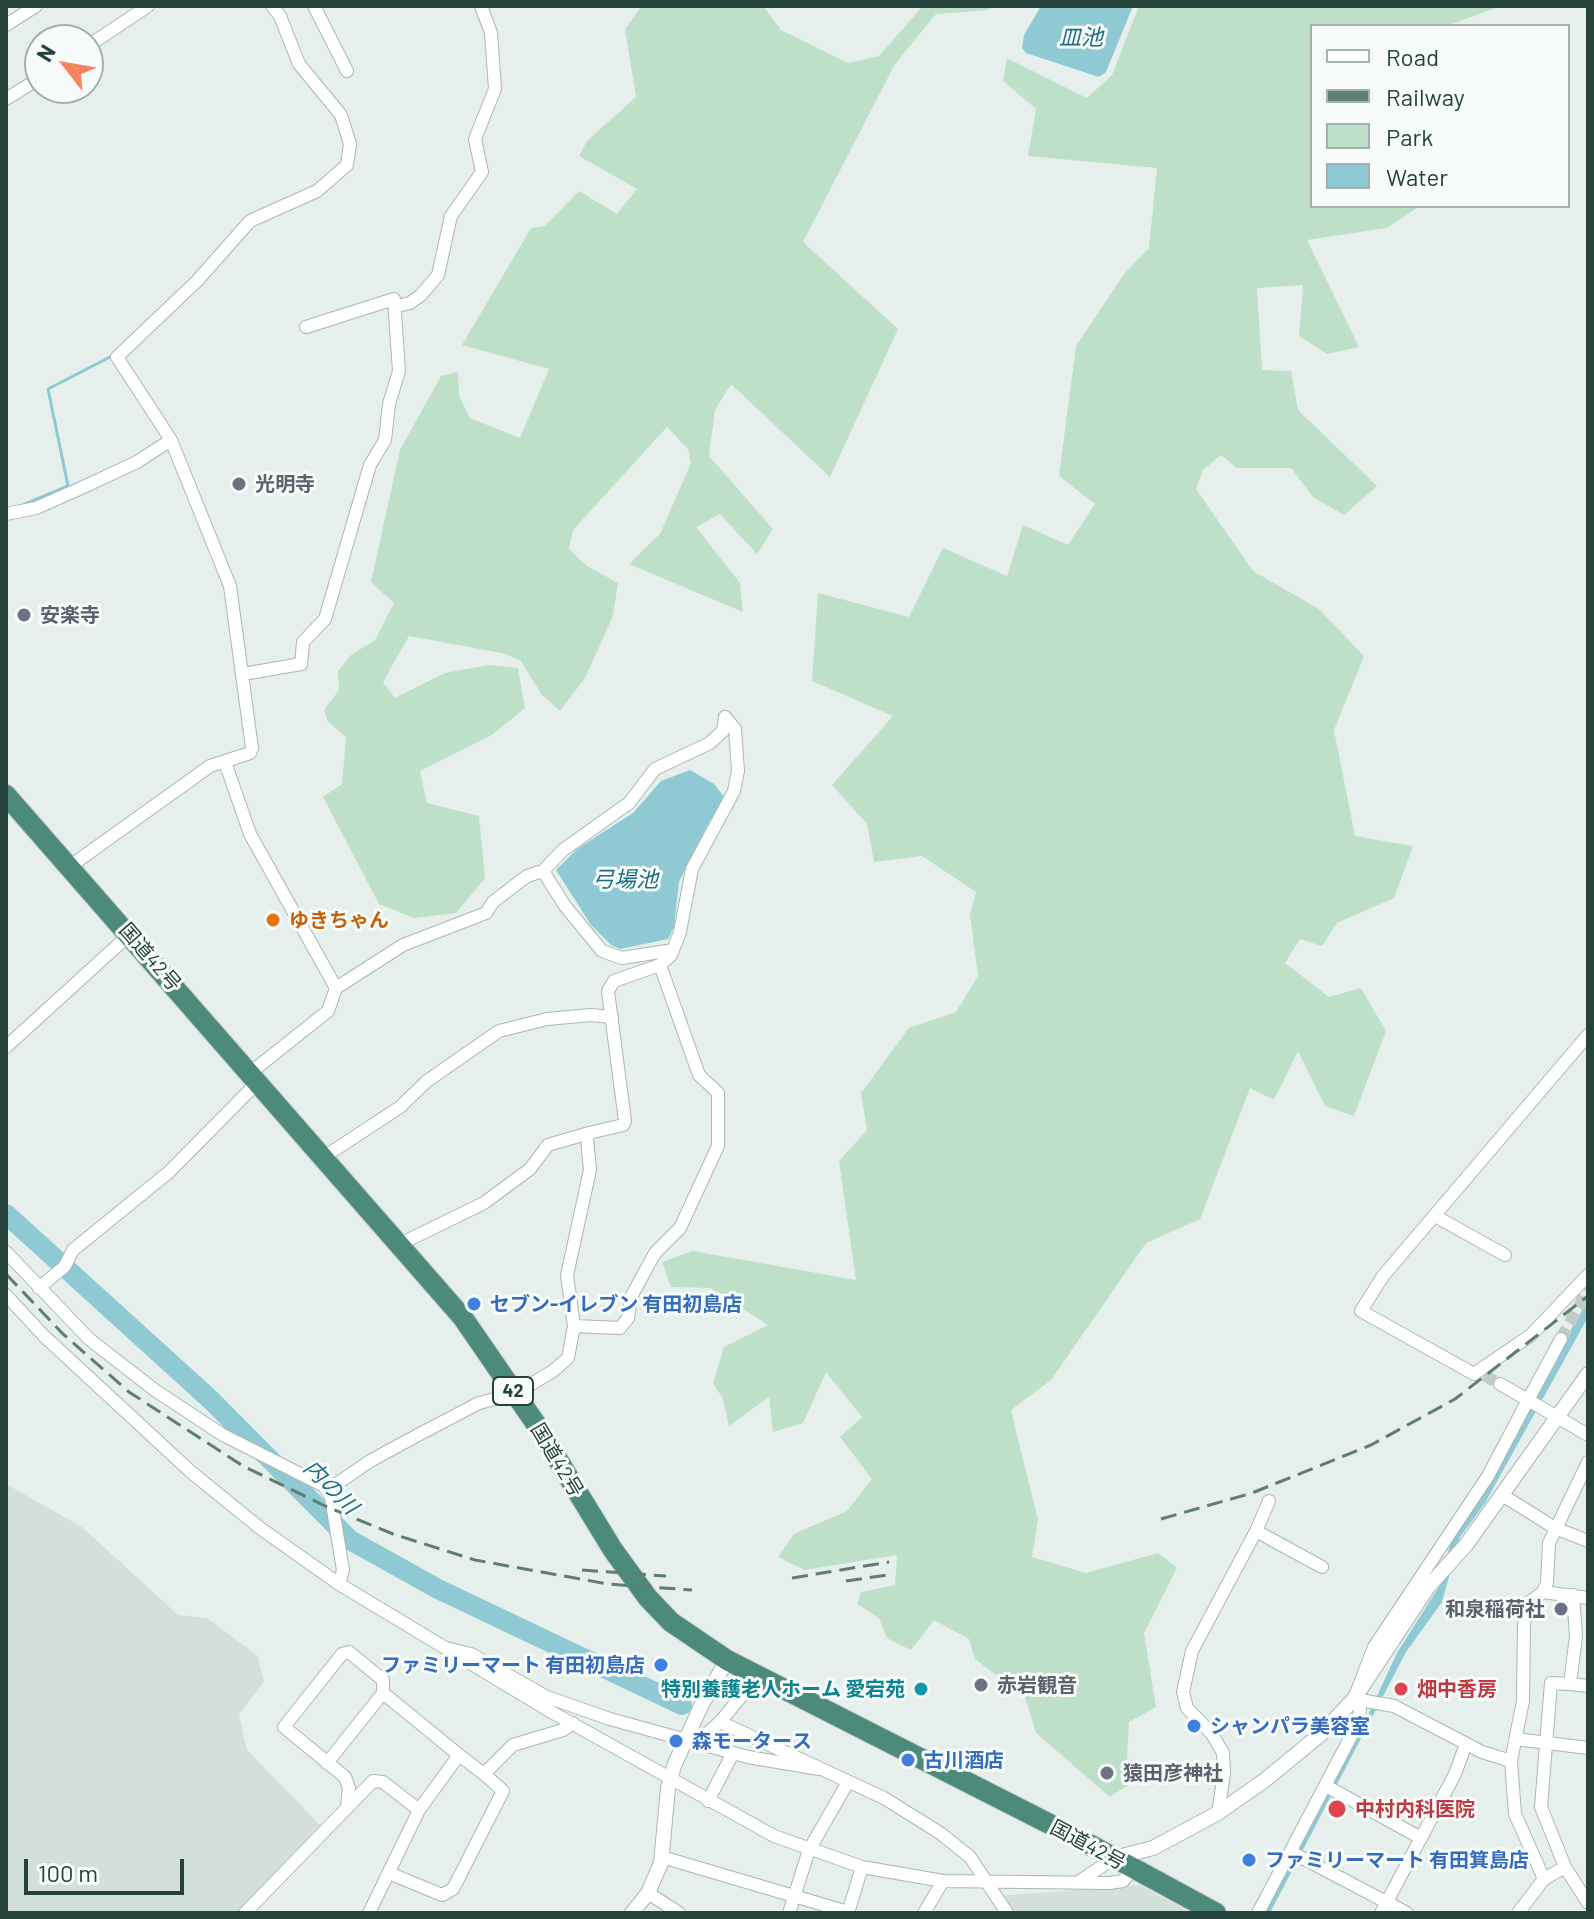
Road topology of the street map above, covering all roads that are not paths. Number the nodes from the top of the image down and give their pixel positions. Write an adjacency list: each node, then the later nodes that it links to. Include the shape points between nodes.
1 (36, 6): 6 (street)
2 (148, 6): 7 (street)
3 (272, 6): 13 (street, via 299,64 341,115 351,155 336,177 317,191 250,221 197,281 117,357)
4 (314, 6): 8 (street)
5 (481, 6): 11 (street, via 491,33 495,89 475,139 482,172 451,216 438,275 421,295)
6 (6, 25)
7 (104, 35)
8 (347, 71)
9 (24, 88): 10 (street)
10 (6, 99)
11 (397, 306): 12 (street, via 394,299); 15 (street, via 399,371 385,440 370,465 325,619 303,642 301,664)
12 (306, 327)
13 (171, 440): 14 (street, via 92,484 36,508); 15 (street, via 230,586)
14 (6, 514)
15 (243, 674): 16 (street, via 252,748)
16 (225, 762): 18 (street, via 176,788); 23 (street, via 250,834)
17 (6, 795): 18 (highway, 国道42号 / 42)
18 (69, 867): 20 (highway, 国道42号 / 42)
19 (543, 871): 21 (street, via 602,951 622,958); 21 (street, via 563,850 629,803 651,773 710,743 723,731 725,717 735,729 734,791 692,869); 23 (street, via 527,876 486,913 403,945)
20 (130, 934): 26 (street); 29 (highway, 国道42号 / 42)
21 (674, 950): 22 (street)
22 (660, 965): 24 (street, via 614,981 608,991); 39 (street, via 699,1075 718,1093 718,1146 676,1235 655,1253 641,1277 625,1322 620,1328)
23 (336, 988): 29 (street, via 328,1011)
24 (612, 1017): 30 (street, via 625,1121); 31 (street, via 547,1019 499,1031)
25 (1588, 1035): 27 (street)
26 (6, 1047)
27 (1575, 1051): 28 (street); 32 (street)
28 (1588, 1058)
29 (254, 1078): 31 (highway, 国道42号 / 42); 37 (street, via 152,1188 73,1250 65,1266)
30 (589, 1133): 33 (street, via 548,1145 530,1169 484,1203); 39 (street, via 590,1170 567,1275)
31 (324, 1157): 33 (highway, 国道42号 / 42)
32 (1435, 1216): 35 (street); 36 (street, via 1383,1276 1361,1311 1474,1374 1549,1320)
33 (400, 1244): 43 (highway, 国道42号 / 42, via 463,1318)
34 (6, 1252): 37 (street)
35 (1505, 1255)
36 (1588, 1275)
37 (39, 1288): 48 (street, via 89,1339 156,1391 223,1435)
38 (7, 1300): 55 (street, via 191,1472)
39 (574, 1326): 43 (street, via 568,1358)
40 (1561, 1339): 44 (street)
41 (1588, 1374): 45 (street)
42 (1500, 1384): 44 (street)
43 (515, 1394): 48 (street, via 479,1403 370,1461); 60 (highway, 国道42号 / 42, via 648,1598 693,1640)
44 (1528, 1400): 45 (street); 65 (street, via 1488,1476 1384,1630)
45 (1557, 1417): 46 (street); 49 (street)
46 (1588, 1435)
47 (1588, 1462): 51 (street)
48 (328, 1490): 55 (street, via 343,1570)
49 (1502, 1495): 51 (street); 65 (street, via 1428,1587)
50 (1269, 1501): 52 (street)
51 (1555, 1528): 53 (street); 56 (street)
52 (1256, 1531): 54 (street); 85 (street, via 1192,1651 1183,1692 1187,1708 1223,1753)
53 (1588, 1541)
54 (1322, 1567)
55 (339, 1584): 59 (street)
56 (1543, 1592): 57 (street); 68 (street, via 1531,1601 1524,1623 1523,1701)
57 (1573, 1595): 58 (street); 62 (street, via 1576,1636)
58 (1588, 1598)
59 (439, 1646): 67 (street); 69 (street, via 471,1654 547,1697)
60 (727, 1660): 61 (highway, 国道42号 / 42); 69 (street)
61 (758, 1676): 66 (street); 91 (highway, 国道42号 / 42)
62 (1570, 1684): 63 (street); 71 (street, via 1551,1683)
63 (1588, 1686)
64 (383, 1693): 74 (street); 76 (street); 76 (street, via 383,1680 349,1652 342,1654 284,1727)
65 (1354, 1699): 70 (street, via 1394,1706); 81 (street, via 1360,1709 1358,1723); 85 (street, via 1284,1766)
66 (720, 1722): 69 (street); 77 (street)
67 (573, 1723): 78 (street, via 513,1745); 79 (street)
68 (1516, 1739): 71 (street); 75 (street)
69 (689, 1743): 73 (street); 79 (street)
70 (1466, 1744): 75 (street); 86 (street)
71 (1546, 1744): 72 (street); 93 (street, via 1541,1807)
72 (1588, 1748)
73 (733, 1753): 77 (street); 82 (street)
74 (459, 1755): 78 (street); 84 (street)
75 (1511, 1761): 96 (street, via 1515,1814)
76 (327, 1763): 83 (street, via 347,1782)
77 (819, 1769): 80 (street)
78 (484, 1774): 95 (street, via 503,1791 453,1889 442,1895)
79 (670, 1779): 82 (street); 90 (street)
80 (848, 1782): 88 (street); 98 (street, via 899,1806 949,1839)
81 (1326, 1786): 86 (street); 89 (street)
82 (708, 1801): 88 (street)
83 (347, 1805): 84 (street, via 377,1781); 105 (street)
84 (419, 1810): 95 (street)
85 (1218, 1813): 87 (street)
86 (1421, 1838): 103 (street)
87 (1153, 1848): 91 (street); 94 (street)
88 (809, 1850): 92 (street); 101 (street)
89 (1291, 1852): 103 (street); 115 (street)
90 (662, 1857): 100 (street); 101 (street)
91 (1114, 1858): 94 (highway, 国道42号 / 42); 99 (street)
92 (862, 1867): 97 (street); 104 (street)
93 (1565, 1867): 96 (street); 102 (street)
94 (1136, 1870): 99 (street, via 1120,1882); 112 (highway, via 1143,1882); 113 (highway, 国道42号 / 42); 114 (highway, via 1150,1869)
95 (389, 1873): 106 (street)
96 (1544, 1879): 117 (street)
97 (943, 1881): 98 (street); 110 (street)
98 (989, 1883): 99 (street); 111 (street)
99 (1073, 1883)
100 (648, 1893): 107 (street); 108 (street)
101 (794, 1896): 104 (street); 109 (street)
102 (1588, 1903)
103 (1384, 1908): 116 (street)
104 (848, 1912)
105 (245, 1913)
106 (369, 1913)
107 (632, 1913)
108 (679, 1913)
109 (789, 1913)
110 (924, 1913)
111 (1007, 1913)
112 (1204, 1913)
113 (1216, 1913)
114 (1235, 1913)
115 (1258, 1913)
116 (1407, 1913)
117 (1518, 1913)

